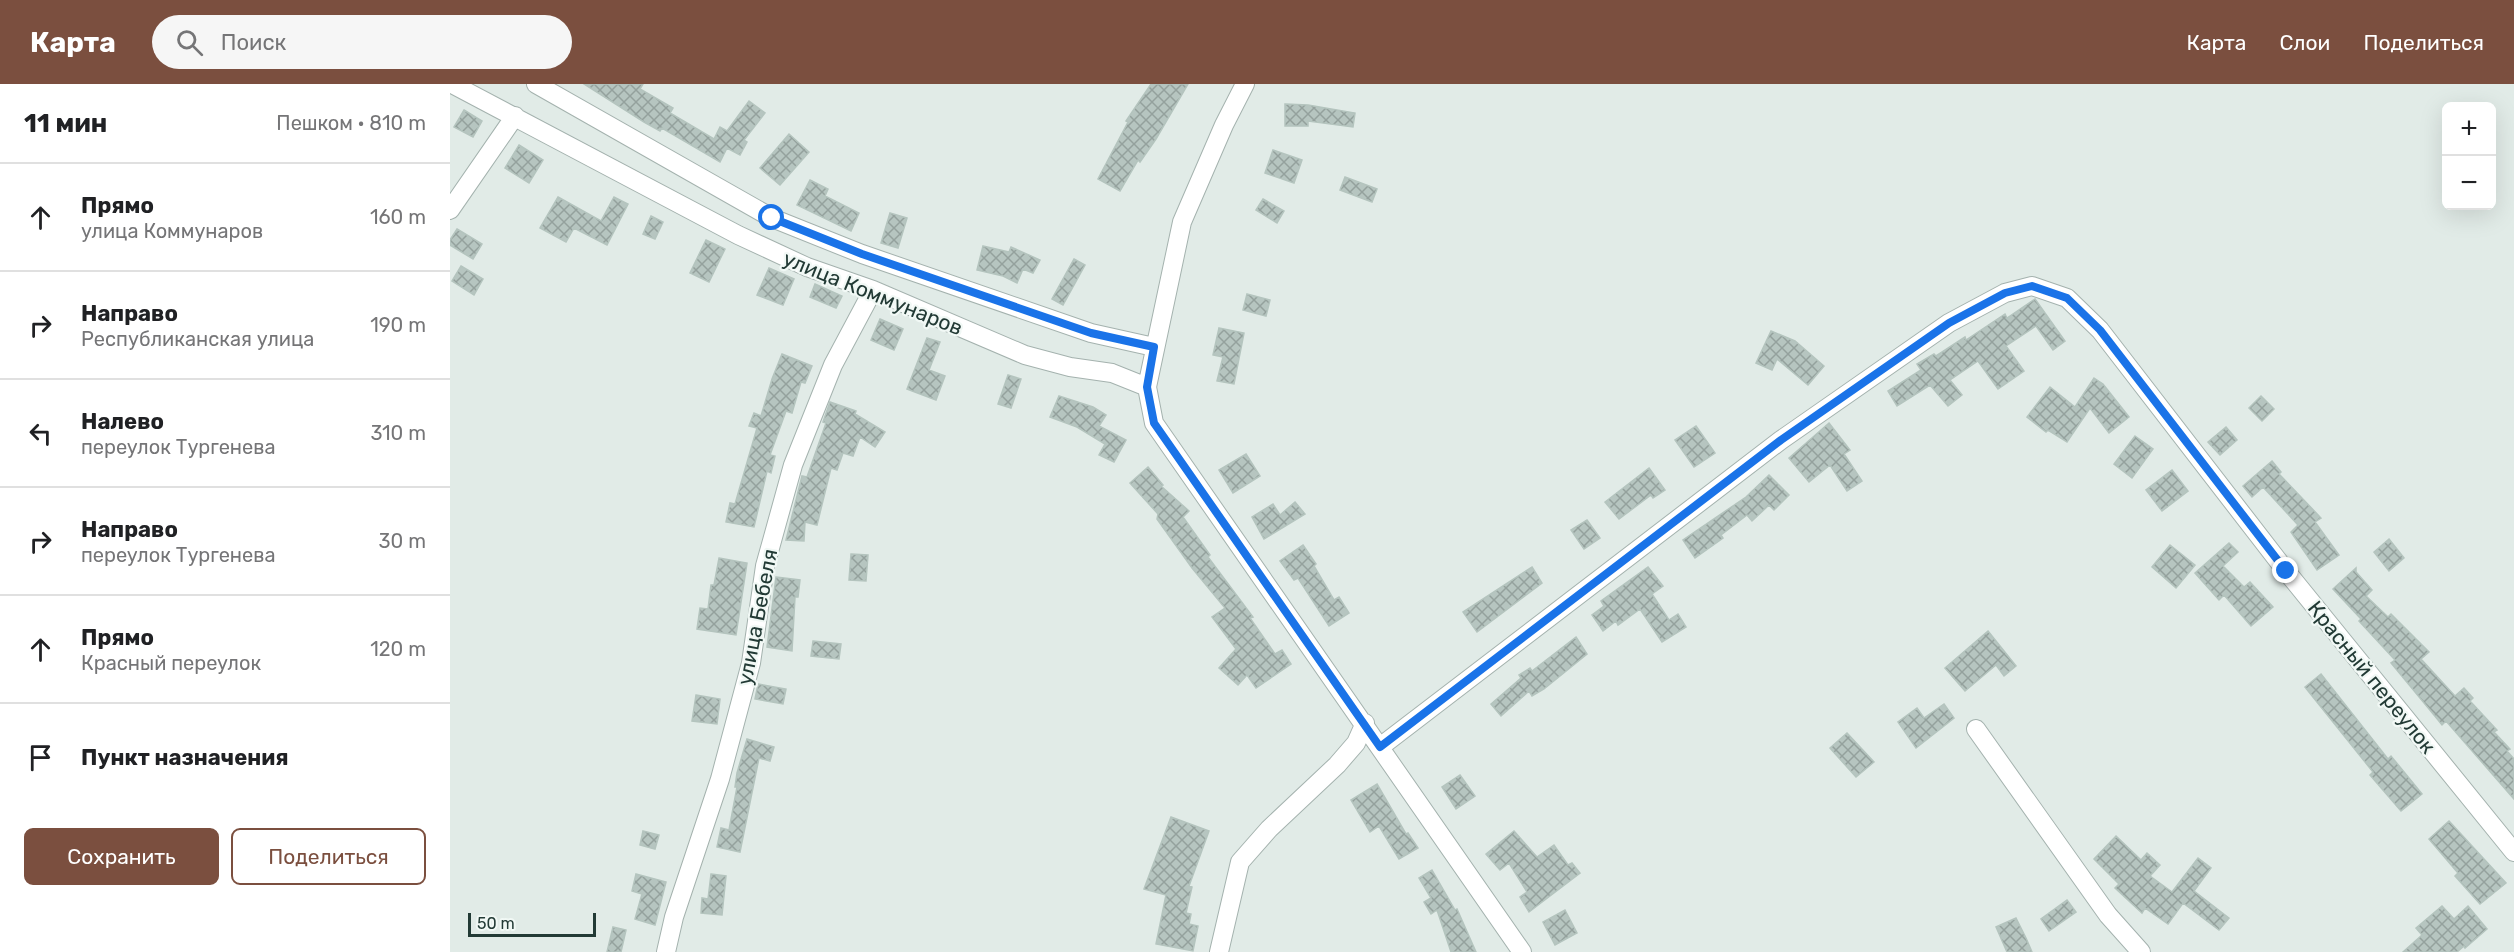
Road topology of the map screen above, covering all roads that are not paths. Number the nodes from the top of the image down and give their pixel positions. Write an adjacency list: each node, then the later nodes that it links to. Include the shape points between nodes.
1 (452, 84): 4 (street, улица Коммунаров)
2 (536, 84): 7 (street, улица Коммунаров, via 772,218 862,254 1091,333)
3 (1245, 84): 7 (street, via 1182,222)
4 (515, 116): 5 (street); 6 (street, улица Коммунаров, via 738,236 807,267)
5 (450, 210)
6 (873, 290): 8 (street, улица Коммунаров, via 1025,356 1112,373); 13 (street, улица Бебеля, via 833,365 793,465 765,566 743,695)
7 (1154, 347): 8 (street)
8 (1147, 387): 9 (street, via 1154,423)
9 (1365, 723): 11 (street); 14 (street, via 1356,743 1337,765 1240,862)
10 (1976, 729): 16 (street, via 2109,915)
11 (1380, 747): 12 (street, Красный переулок, via 1781,440 1949,323 2005,293 2032,286 2067,298 2100,330 2286,571); 15 (street)
12 (2514, 852)
13 (666, 952)
14 (1219, 952)
15 (1522, 952)
16 (2141, 952)

